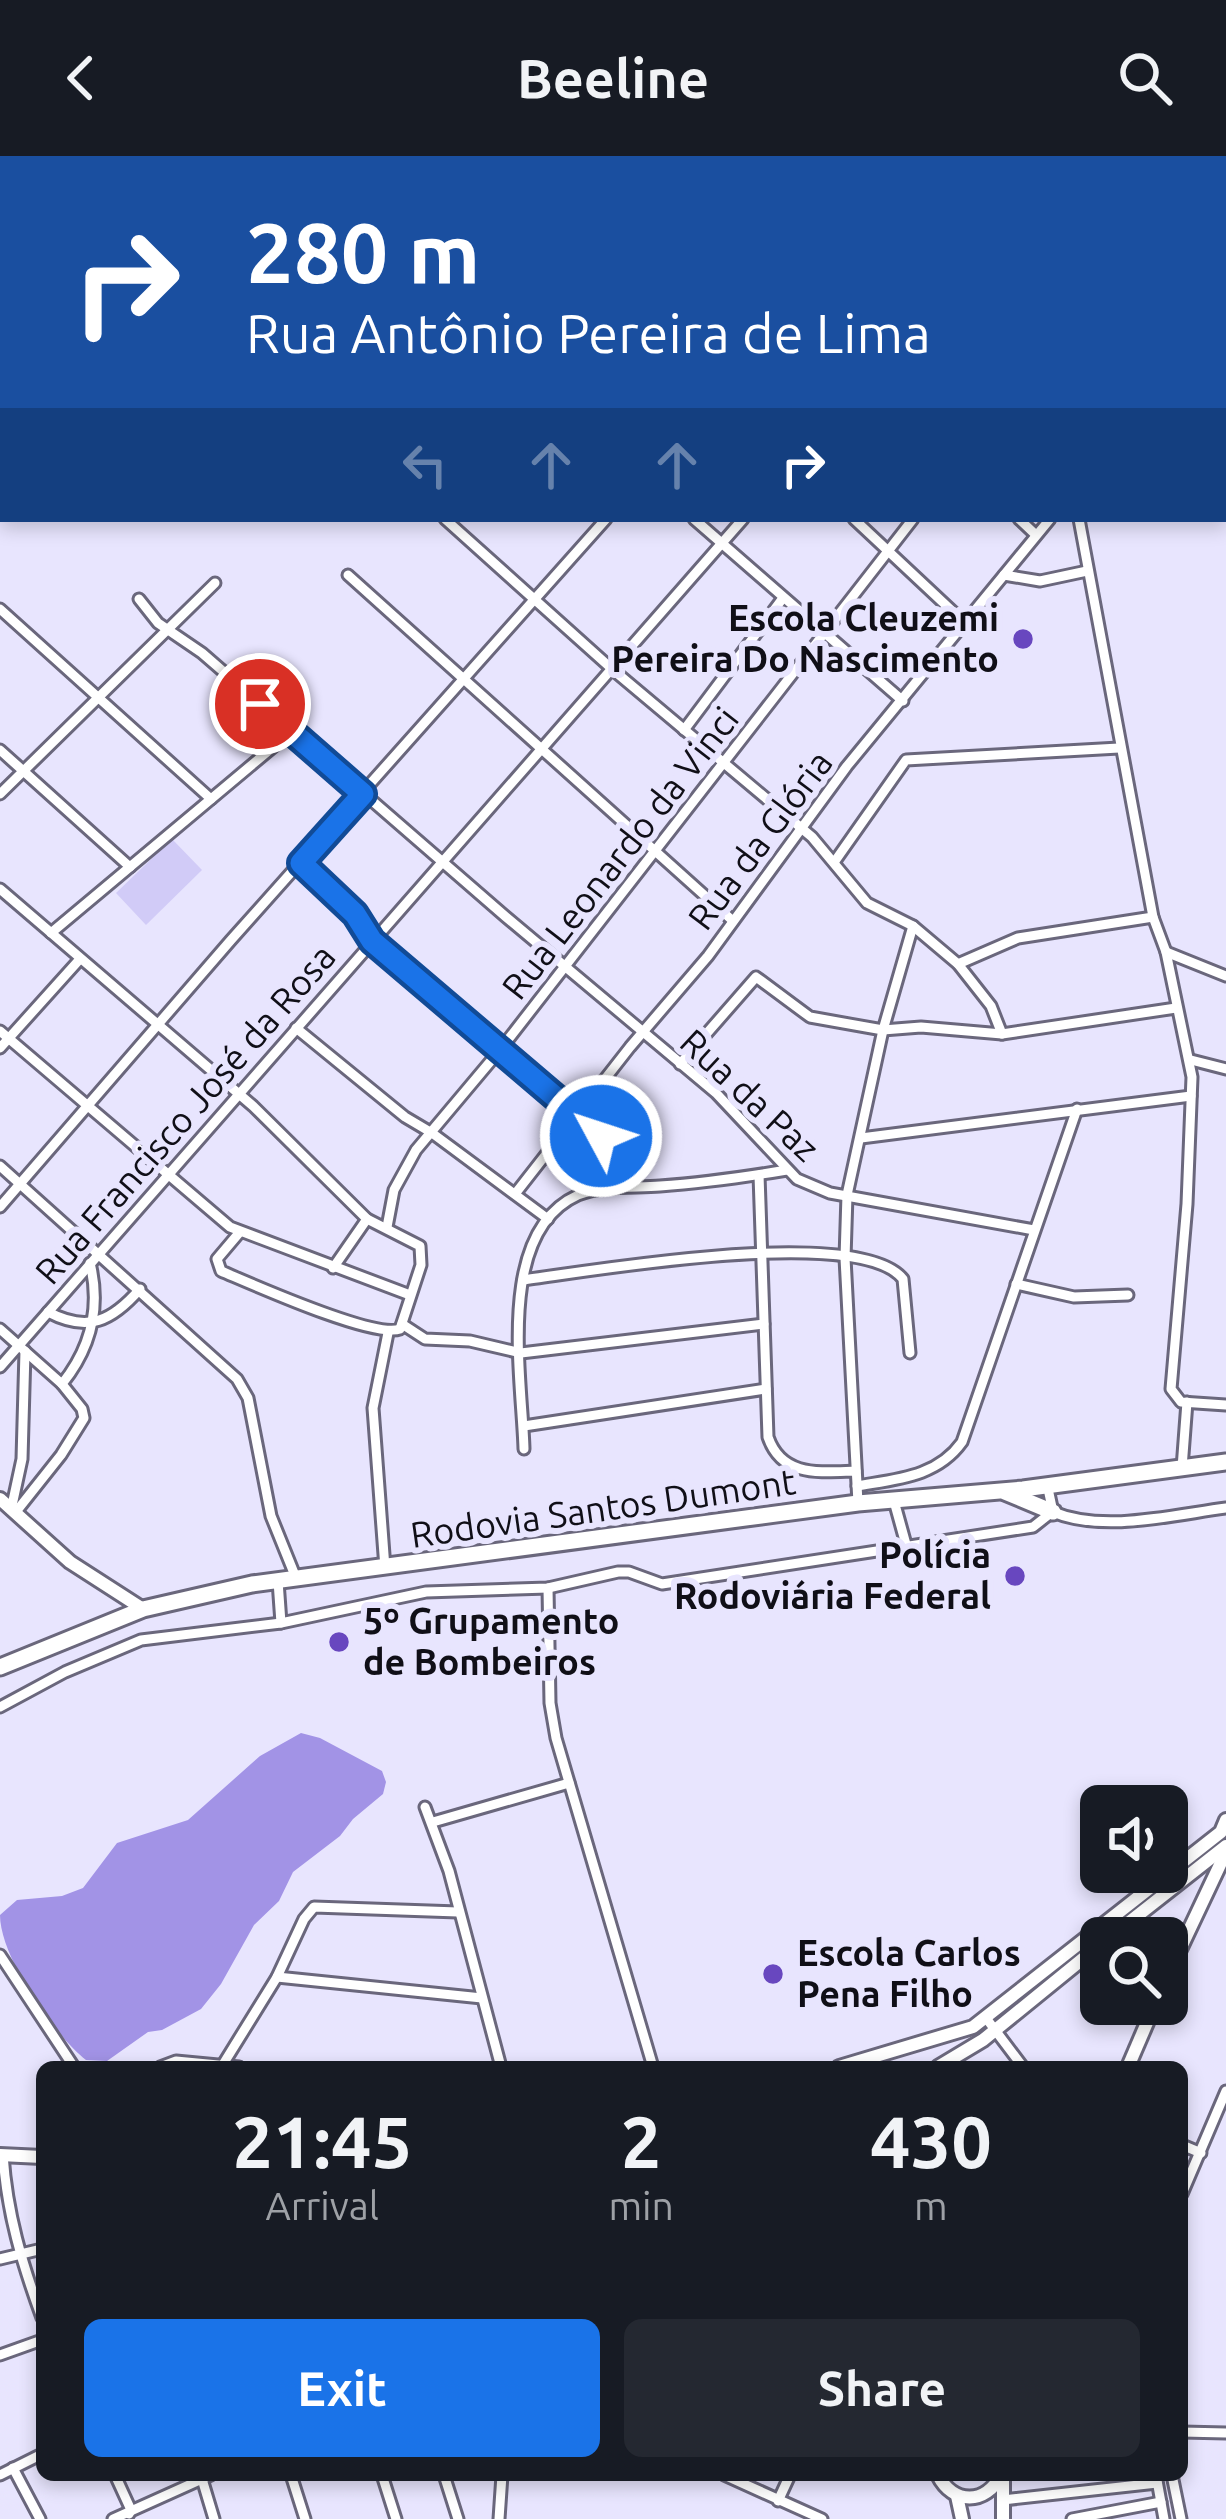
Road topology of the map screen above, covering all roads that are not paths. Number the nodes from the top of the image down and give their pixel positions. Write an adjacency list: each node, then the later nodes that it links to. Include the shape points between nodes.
1 (448, 522): 17 (street)
2 (603, 522): 17 (street)
3 (697, 522): 11 (street)
4 (740, 522): 11 (street, Rua Francisco José da Rosa)
5 (857, 522): 12 (street)
6 (910, 522): 12 (street, Rua Leonardo da Vinci)
7 (1021, 522): 10 (street)
8 (1047, 522): 10 (street, Rua da Glória)
9 (1079, 522): 13 (street)
10 (1036, 535): 15 (street, Rua da Glória)
11 (722, 544): 18 (street); 24 (street, Rua Francisco José da Rosa)
12 (887, 550): 21 (street); 23 (street, Rua Leonardo da Vinci)
13 (1087, 571): 15 (street, via 1040,581); 30 (street)
14 (348, 575): 25 (street)
15 (1003, 575): 21 (street, Rua da Glória)
16 (215, 583): 22 (street)
17 (535, 598): 24 (street); 25 (street)
18 (783, 598): 23 (street); 28 (street)
19 (139, 599): 22 (street, Rua da Paz)
20 (0, 609): 26 (street)
21 (966, 624): 27 (street, Rua da Glória)
22 (167, 631): 26 (street); 29 (street, Rua da Paz)
23 (825, 636): 27 (street); 33 (street, Rua Leonardo da Vinci)
24 (612, 669): 28 (street); 32 (street, Rua Francisco José da Rosa)
25 (464, 680): 32 (street); 36 (street)
26 (95, 697): 34 (street); 37 (street)
27 (903, 701): 38 (street, Rua da Glória)
28 (684, 730): 33 (street)
29 (291, 732): 36 (street, Rua da Paz); 37 (street)
30 (1119, 748): 40 (street, via 906,760); 45 (street)
31 (0, 750): 34 (street)
32 (540, 750): 39 (street); 41 (street, Rua Francisco José da Rosa)
33 (724, 764): 38 (street); 39 (street, Rua Leonardo da Vinci)
34 (23, 770): 35 (street); 43 (street)
35 (0, 794)
36 (363, 794): 41 (street, Rua da Paz); 42 (street)
37 (211, 799): 43 (street)
38 (802, 830): 40 (street); 46 (street, Rua da Glória)
39 (655, 852): 46 (street); 53 (street, Rua Leonardo da Vinci)
40 (835, 861): 47 (street, via 867,903)
41 (442, 862): 49 (street, Rua Francisco José da Rosa); 53 (street, Rua da Paz)
42 (301, 863): 49 (street); 56 (street)
43 (130, 867): 48 (street)
44 (0, 889): 48 (street)
45 (1154, 917): 50 (street); 52 (street, via 1018,938)
46 (733, 921): 59 (street, Rua da Glória)
47 (913, 926): 52 (street); 58 (street)
48 (51, 933): 51 (street)
49 (372, 941): 57 (street, Rua Francisco José da Rosa); 63 (street)
50 (1166, 952): 54 (street); 55 (street)
51 (80, 959): 56 (street); 61 (street)
52 (958, 964): 60 (street)
53 (565, 967): 59 (street, Rua da Paz); 63 (street, Rua Leonardo da Vinci)
54 (1226, 976)
55 (1176, 1008): 60 (street); 64 (street)
56 (158, 1028): 67 (street); 69 (street)
57 (296, 1028): 67 (street, Rua Francisco José da Rosa); 72 (street)
58 (883, 1030): 60 (street); 65 (street, via 810,1017 756,976); 74 (street)
59 (644, 1034): 65 (street, Rua da Paz); 71 (street, Rua da Glória)
60 (1002, 1034)
61 (4, 1035): 62 (street); 69 (street)
62 (0, 1048)
63 (500, 1050): 71 (street); 72 (street, Rua Leonardo da Vinci)
64 (1191, 1060): 66 (street); 68 (street)
65 (680, 1064): 76 (street, Rua da Paz)
66 (1226, 1069)
67 (238, 1094): 78 (street, Rua Francisco José da Rosa); 83 (street)
68 (1192, 1096): 70 (street); 110 (street, via 1171,1389)
69 (87, 1108): 78 (street); 79 (street)
70 (1077, 1109): 74 (street); 86 (street)
71 (577, 1116): 73 (street); 80 (street, Rua da Glória)
72 (432, 1133): 80 (street); 85 (street, Rua Leonardo da Vinci, via 405,1164)
73 (601, 1136)
74 (861, 1138): 81 (street)
75 (0, 1166): 79 (street)
76 (788, 1170): 77 (street); 81 (street, Rua da Paz, via 814,1189)
77 (759, 1175): 84 (street, via 582,1193); 88 (street)
78 (166, 1176): 87 (street); 89 (street, Rua Francisco José da Rosa)
79 (20, 1184): 82 (street); 89 (street)
80 (515, 1194): 84 (street)
81 (848, 1195): 86 (street, Rua da Paz); 90 (street)
82 (0, 1208)
83 (367, 1219): 85 (street); 92 (street)
84 (548, 1219): 93 (street)
85 (387, 1228): 96 (street, via 422,1250)
86 (1034, 1230): 94 (street)
87 (239, 1233): 92 (street); 103 (street, via 217,1259 221,1271)
88 (759, 1251): 90 (street); 93 (street); 101 (street)
89 (99, 1253): 91 (street, Rua Francisco José da Rosa); 95 (street)
90 (845, 1258): 106 (street, via 903,1279); 116 (street)
91 (90, 1263): 98 (street, Rua Francisco José da Rosa); 99 (street)
92 (333, 1268): 96 (street)
93 (523, 1280): 105 (street)
94 (1016, 1284): 97 (street, via 1074,1297); 119 (street, via 953,1455)
95 (140, 1289): 99 (street, via 116,1316); 127 (street, via 244,1390 271,1516)
96 (410, 1295): 100 (street)
97 (1129, 1295)
98 (48, 1312): 99 (street); 104 (street, Rua Francisco José da Rosa)
99 (93, 1322): 108 (street)
100 (402, 1324): 103 (street); 105 (street, via 425,1339)
101 (764, 1324): 105 (street); 109 (street)
102 (0, 1329): 104 (street)
103 (389, 1333): 126 (street, via 373,1408)
104 (22, 1348): 107 (street, Rua Francisco José da Rosa); 108 (street); 123 (street, via 22,1459)
105 (521, 1353): 112 (street)
106 (910, 1353)
107 (0, 1367)
108 (62, 1384): 123 (street, via 83,1421)
109 (766, 1389): 112 (street); 116 (street, via 768,1437 784,1462 802,1471)
110 (1186, 1402): 111 (street); 115 (street)
111 (1226, 1405)
112 (524, 1426): 113 (street)
113 (524, 1449)
114 (1226, 1462): 115 (highway, Rodovia Santos Dumont)
115 (1182, 1468): 117 (highway, Rodovia Santos Dumont)
116 (856, 1472): 119 (street)
117 (1047, 1484): 118 (highway, Rodovia Santos Dumont); 124 (street)
118 (1002, 1490): 121 (highway, Rodovia Santos Dumont); 124 (highway)
119 (858, 1495): 121 (highway, Rodovia Santos Dumont); 126 (highway, Rodovia Santos Dumont)
120 (0, 1499): 123 (main road)
121 (894, 1500): 125 (street)
122 (1226, 1508): 124 (street, via 1103,1522)
123 (13, 1511): 130 (main road)
124 (1052, 1512): 125 (street, via 1034,1527)
125 (907, 1548): 129 (street, via 662,1584 624,1571)
126 (386, 1568): 127 (highway, Rodovia Santos Dumont)
127 (296, 1578): 128 (highway, Rodovia Santos Dumont)
128 (278, 1581): 130 (highway, Rodovia Santos Dumont); 131 (street)
129 (548, 1588): 131 (street, via 426,1592); 136 (street, via 550,1703)
130 (143, 1610): 132 (highway, Rodovia Santos Dumont)
131 (281, 1623): 133 (street, via 157,1636)
132 (90, 1628): 133 (street); 134 (highway, Rodovia Santos Dumont)
133 (106, 1652): 135 (street)
134 (0, 1667)
135 (0, 1707)
136 (569, 1783): 139 (street); 154 (street)
137 (425, 1807): 139 (street)
138 (1226, 1820): 146 (main road)
139 (433, 1822): 141 (street)
140 (1226, 1849): 142 (main road); 143 (main road)
141 (458, 1912): 147 (street, via 320,1905 304,1919); 148 (street)
142 (1137, 1917)
143 (1188, 1931)
144 (0, 1954): 151 (street)
145 (1080, 1956): 146 (main road)
146 (1057, 1970): 149 (main road)
147 (277, 1978): 148 (street); 152 (street)
148 (482, 1998): 153 (street)
149 (990, 2023): 155 (main road); 156 (main road); 157 (street)
150 (1147, 2025): 158 (main road)
151 (70, 2061)
152 (225, 2061)
153 (499, 2061)
154 (651, 2061)
155 (864, 2061)
156 (950, 2061)
157 (1018, 2061)
158 (1132, 2061)
159 (1226, 2091): 161 (street)
160 (1188, 2148): 161 (street)
161 (1201, 2153): 164 (street)
162 (2, 2155): 163 (main road); 166 (street)
163 (36, 2157)
164 (1188, 2181)
165 (36, 2250): 166 (street)
166 (17, 2252): 167 (street); 168 (street)
167 (0, 2259)
168 (36, 2302)
169 (36, 2342): 170 (street)
170 (0, 2355)
171 (1188, 2432): 172 (street)
172 (1226, 2433)
173 (36, 2457): 174 (street)
174 (14, 2468): 175 (street); 195 (street)
175 (0, 2474)
176 (118, 2481): 197 (street)
177 (198, 2481): 197 (street)
178 (207, 2481): 202 (street)
179 (293, 2481): 203 (street)
180 (384, 2481): 204 (street)
181 (447, 2481): 205 (street)
182 (502, 2481): 206 (street)
183 (736, 2481): 193 (street)
184 (787, 2481): 193 (street)
185 (942, 2481): 191 (main road)
186 (998, 2481): 191 (main road, via 979,2498)
187 (1002, 2481): 192 (main road)
188 (1141, 2481): 192 (street)
189 (1156, 2481): 194 (street)
190 (1173, 2481): 212 (street)
191 (957, 2496): 198 (main road)
192 (1003, 2500): 209 (main road)
193 (778, 2501): 196 (street)
194 (1161, 2502): 210 (street); 211 (street)
195 (31, 2505): 199 (street); 200 (street)
196 (791, 2507): 207 (street); 208 (street)
197 (129, 2515): 201 (street)
198 (959, 2518)
199 (25, 2519)
200 (40, 2519)
201 (113, 2519)
202 (214, 2519)
203 (304, 2519)
204 (396, 2519)
205 (458, 2519)
206 (499, 2519)
207 (794, 2519)
208 (822, 2519)
209 (1003, 2519)
210 (1072, 2519)
211 (1164, 2519)
212 (1181, 2519)

